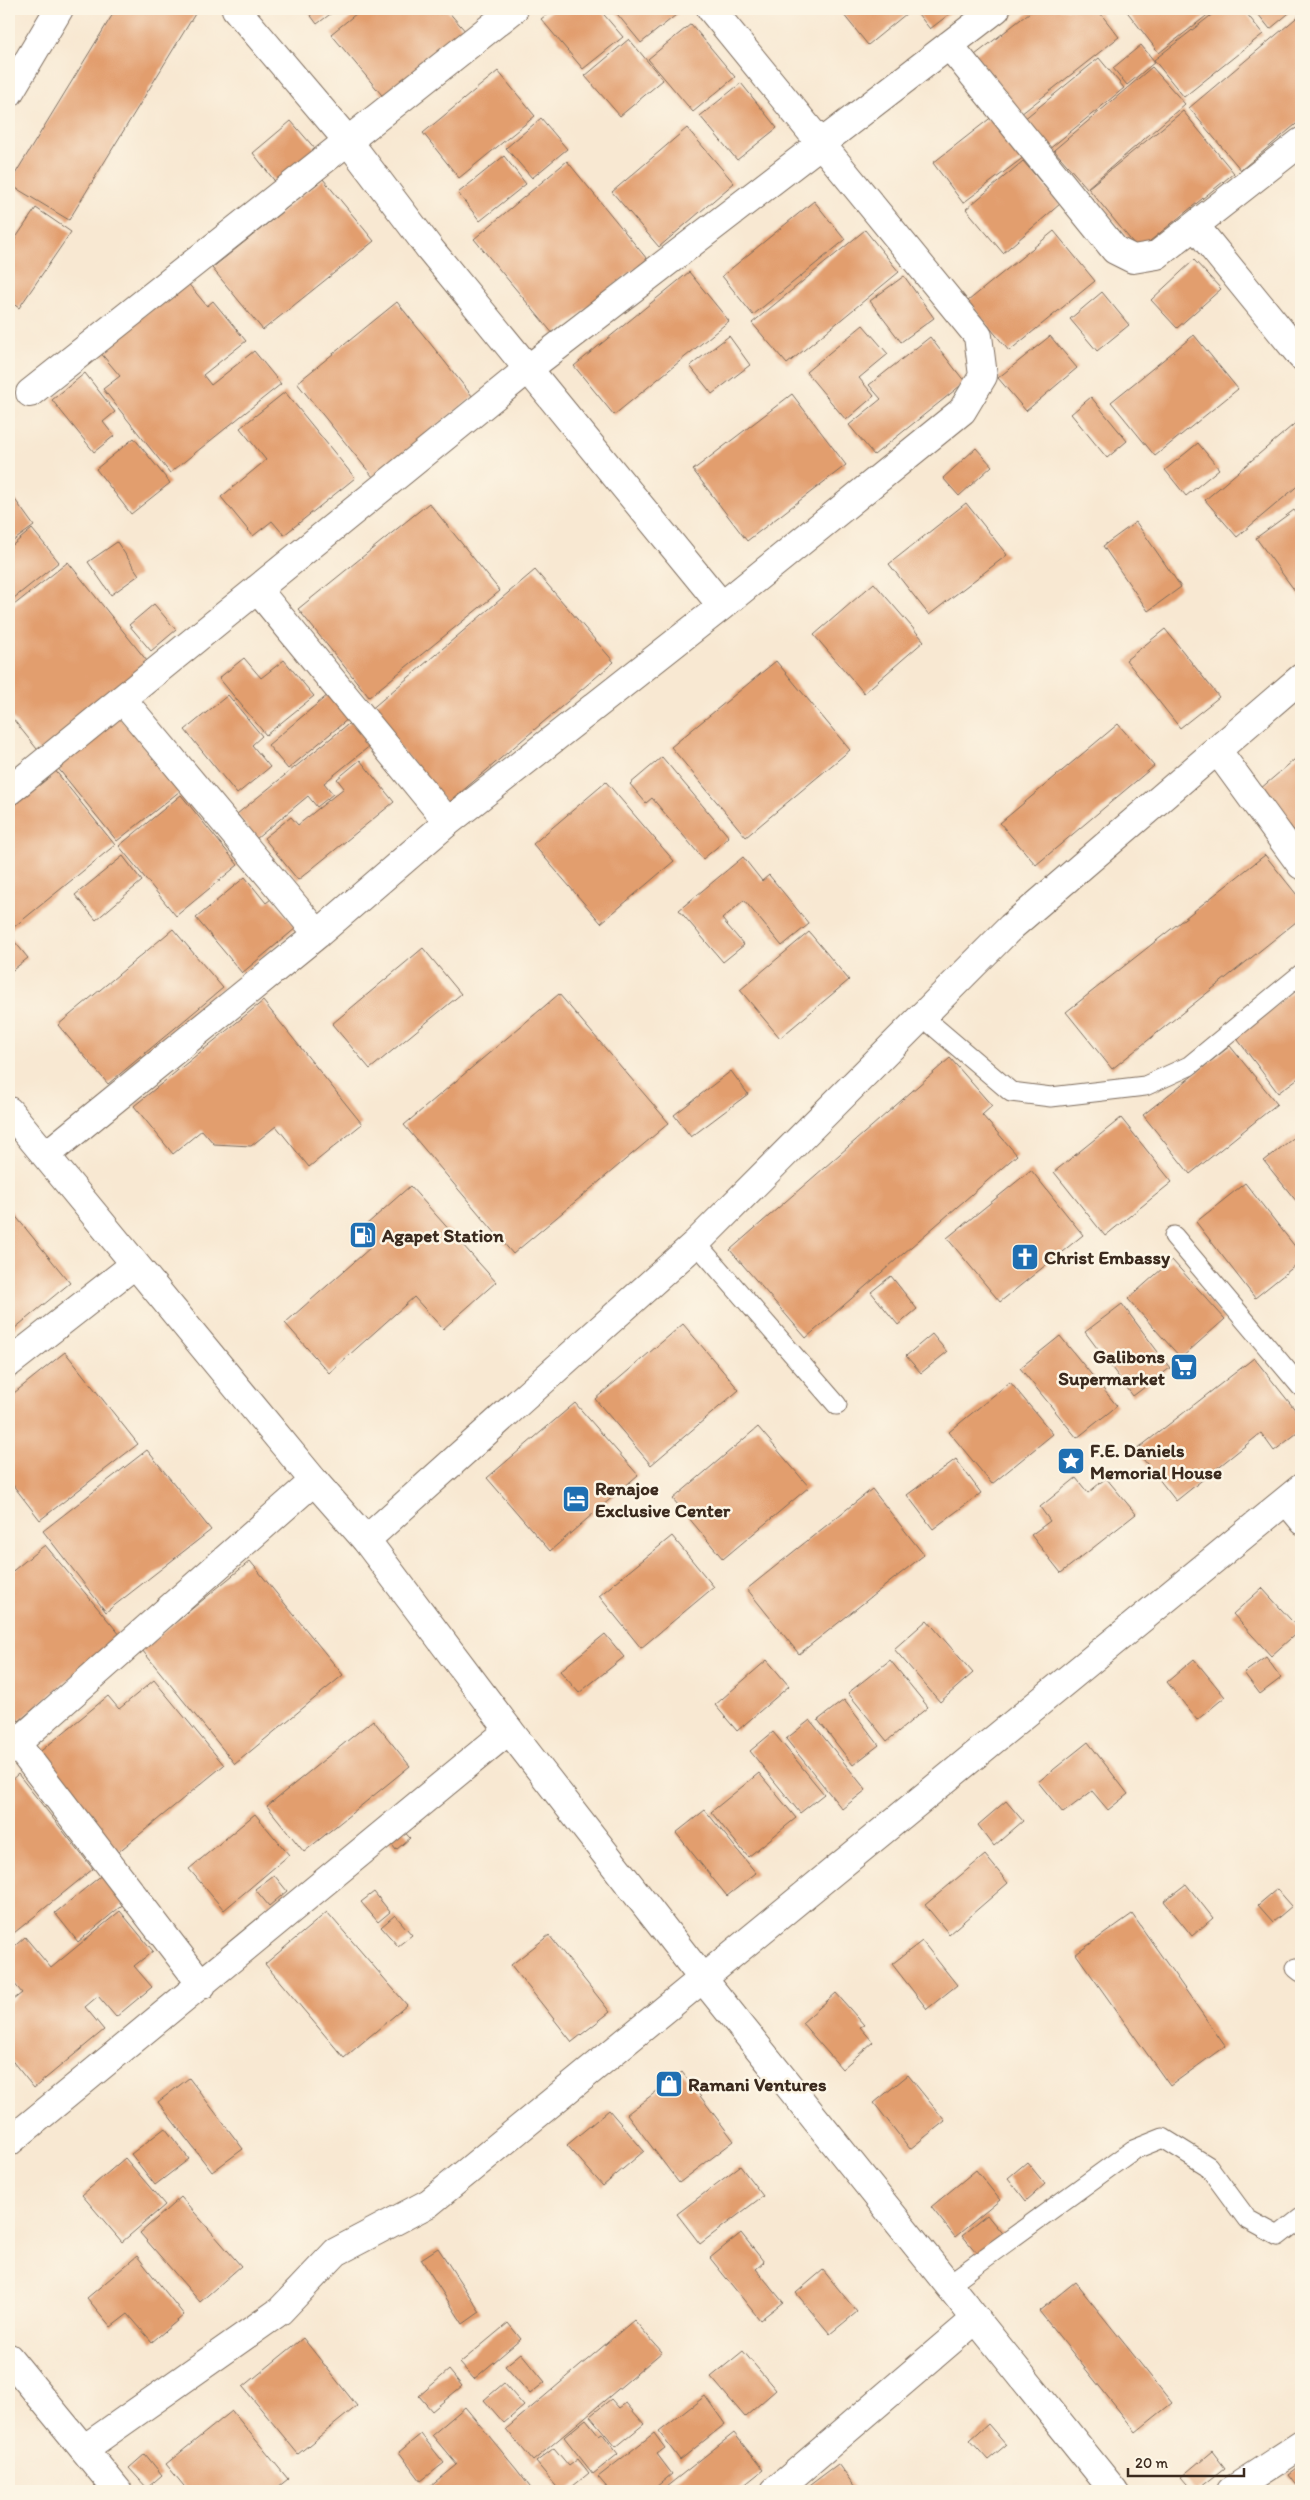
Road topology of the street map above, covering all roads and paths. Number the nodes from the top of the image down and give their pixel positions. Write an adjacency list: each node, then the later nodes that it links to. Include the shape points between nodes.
1 (59, 9): 7 (street)
2 (236, 9): 8 (street)
3 (514, 9): 8 (street)
4 (711, 9): 10 (street)
5 (996, 9): 6 (street)
6 (949, 45): 10 (street); 11 (street, via 1115,250 1134,259 1157,254)
7 (9, 93)
8 (348, 141): 13 (street, via 430,249); 14 (street)
9 (1301, 142): 11 (street)
10 (820, 144): 13 (street); 16 (street, via 978,336 983,376 962,410)
11 (1196, 226): 12 (street)
12 (1301, 356)
13 (528, 369): 15 (street); 16 (street)
14 (30, 393)
15 (257, 589): 18 (street); 21 (street)
16 (722, 606): 21 (street)
17 (1301, 678): 19 (street)
18 (122, 699): 20 (street); 23 (street)
19 (1217, 750): 22 (street); 25 (street, via 1012,927)
20 (9, 791)
21 (448, 822): 23 (street)
22 (1301, 865)
23 (318, 934): 27 (street)
24 (1301, 974): 25 (lane, via 1189,1066 1145,1086 1052,1097 1011,1092)
25 (923, 1017): 29 (street)
26 (9, 1111): 27 (street)
27 (46, 1155): 30 (street)
28 (1174, 1236): 32 (lane)
29 (696, 1243): 33 (lane); 37 (street)
30 (134, 1265): 31 (street); 34 (street)
31 (9, 1362)
32 (1301, 1387)
33 (837, 1405)
34 (314, 1481): 37 (street); 39 (street)
35 (1292, 1496): 36 (lane); 40 (street)
36 (1301, 1525)
37 (366, 1540): 38 (street)
38 (509, 1730): 40 (street); 41 (street)
39 (11, 1743): 41 (street)
40 (704, 1979): 44 (street); 48 (street, via 429,2203 336,2252 280,2311)
41 (202, 1985): 42 (street)
42 (9, 2142)
43 (1301, 2218): 44 (lane, via 1278,2236 1247,2220 1208,2166 1163,2138 1133,2150)
44 (949, 2284): 45 (street)
45 (976, 2319): 50 (street); 51 (street)
46 (9, 2358): 48 (street)
47 (1301, 2445): 52 (street)
48 (84, 2449): 49 (street)
49 (118, 2491)
50 (775, 2491)
51 (1114, 2491)
52 (1231, 2491)

